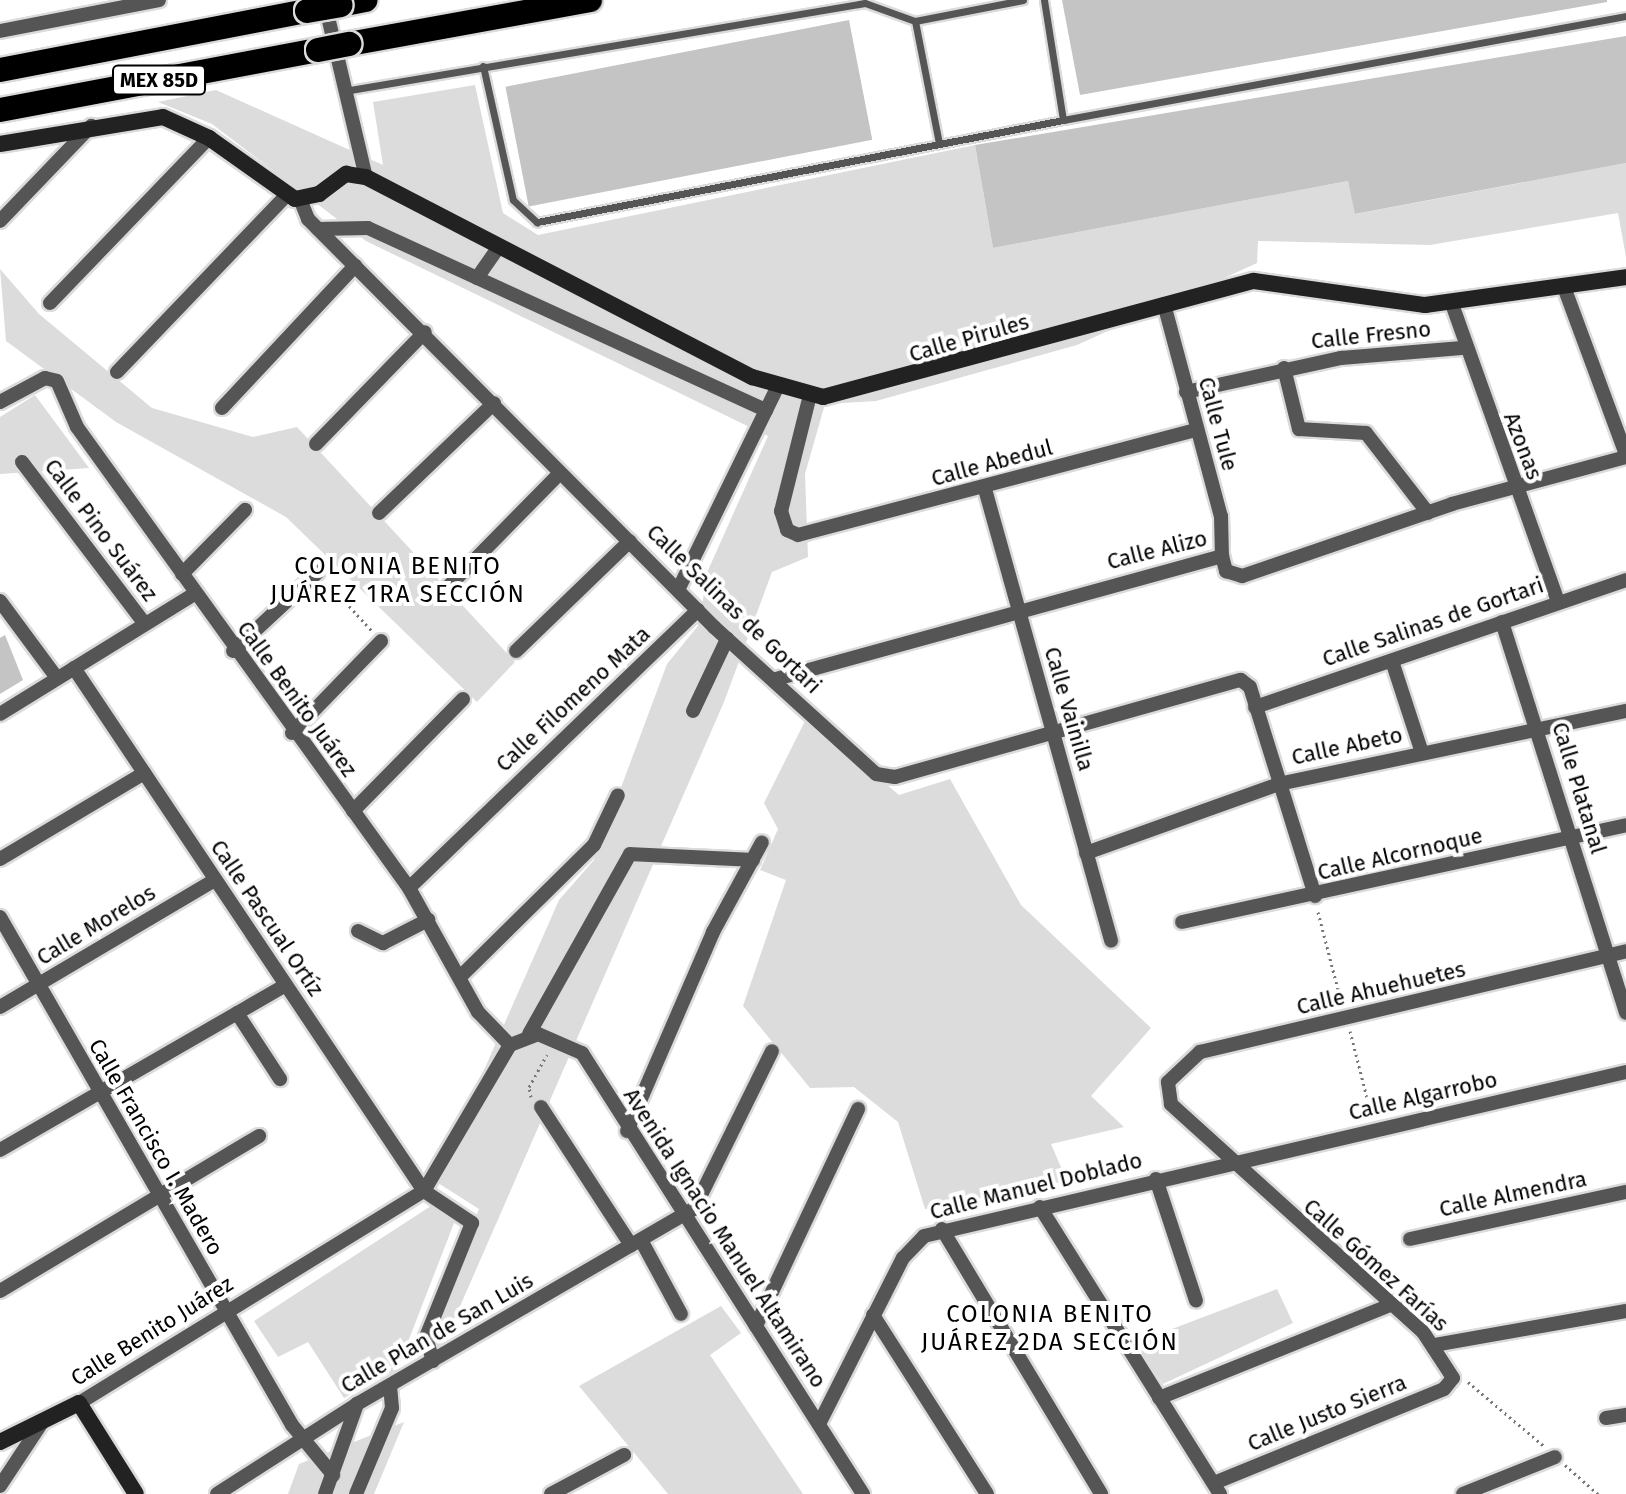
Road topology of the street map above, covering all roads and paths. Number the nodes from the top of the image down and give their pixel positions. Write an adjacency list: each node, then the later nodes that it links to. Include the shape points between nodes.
1 (159, 0): 10 (street)
2 (366, 0): 7 (highway, MEX 85D)
3 (590, 0): 14 (highway, MEX 85D, bridge)
4 (1023, 0): 6 (lane)
5 (1044, 0): 15 (lane)
6 (987, 4): 9 (lane)
7 (323, 5): 12 (highway, MEX 85D); 13 (street)
8 (1626, 16): 15 (lane)
9 (915, 21): 11 (lane, via 865,3); 18 (lane)
10 (0, 31)
11 (483, 66): 13 (lane); 18 (lane, via 513,200 537,222)
12 (0, 70)
13 (350, 90): 20 (street)
14 (0, 110)
15 (1063, 120): 18 (lane)
16 (91, 125): 17 (street, via 163,117); 19 (street); 22 (street)
17 (209, 138): 21 (street); 29 (street)
18 (939, 143)
19 (0, 144)
20 (366, 177): 21 (street, via 346,174); 24 (street, Calle Pirules)
21 (293, 197): 23 (street, Calle Salinas de Gortari); 35 (street)
22 (0, 221)
23 (318, 229): 25 (street, Calle Salinas de Gortari); 27 (street, via 361,226)
24 (499, 246): 27 (street); 36 (street, Calle Pirules)
25 (355, 266): 32 (street, Calle Salinas de Gortari); 41 (street)
26 (1626, 277): 28 (street, Calle Pirules)
27 (477, 278): 42 (street)
28 (1564, 287): 31 (street, Calle Pirules); 45 (street)
29 (50, 303)
30 (1164, 304): 31 (street, Calle Pirules, via 1266,281); 37 (street, Calle Tule); 38 (street, Calle Pirules, via 869,389)
31 (1452, 304): 33 (street, Azonas)
32 (425, 332): 40 (street, Calle Salinas de Gortari); 44 (street)
33 (1462, 348): 34 (street, Calle Fresno); 49 (street, Azonas)
34 (1284, 368): 37 (street, Calle Fresno); 52 (street, Calle Fresno, via 1299,429 1366,433)
35 (117, 372)
36 (777, 388): 38 (street, Calle Pirules); 42 (street)
37 (1186, 392): 43 (street, Calle Tule)
38 (810, 395): 48 (street, Calle Abedul, via 781,511 787,530 798,535)
39 (0, 402): 56 (street, Calle Benito Juárez, via 52,377 77,427)
40 (494, 403): 47 (street, Calle Salinas de Gortari); 51 (street)
41 (222, 408)
42 (766, 410): 59 (street)
43 (1196, 430): 48 (street, Calle Abedul); 54 (street, Calle Tule, via 1221,516)
44 (316, 444)
45 (1626, 456): 49 (street, Calle Alizo)
46 (22, 462): 66 (street, Calle Pino Suárez)
47 (560, 473): 53 (street, Calle Salinas de Gortari); 58 (street)
48 (985, 489): 63 (street, Calle Vainilla)
49 (1516, 491): 52 (street, Calle Alizo); 62 (street, Azonas)
50 (245, 510): 56 (street)
51 (379, 513)
52 (1428, 513): 54 (street, Calle Alizo, via 1242,576 1226,571)
53 (630, 541): 59 (street, Calle Salinas de Gortari); 70 (street)
54 (1222, 556): 63 (street, Calle Alizo)
55 (318, 572): 68 (path); 69 (street)
56 (182, 574): 60 (street, Calle Benito Juárez)
57 (1626, 580): 62 (street, Calle Salinas de Gortari)
58 (448, 587)
59 (678, 590): 64 (street, Calle Salinas de Gortari)
60 (194, 594): 66 (street, Calle Pino Suárez); 69 (street, Calle Benito Juárez)
61 (0, 601): 73 (street)
62 (1558, 602): 65 (street, Calle Salinas de Gortari)
63 (1016, 608): 74 (street, Calle Alizo); 81 (street, Calle Vainilla)
64 (698, 610): 67 (street, Calle Salinas de Gortari); 95 (street, Calle Filomeno Mata)
65 (1502, 622): 71 (street, Calle Salinas de Gortari); 80 (street, Calle Platanal)
66 (145, 624): 72 (street, Calle Pino Suárez)
67 (727, 639): 74 (street, Calle Salinas de Gortari); 77 (street)
68 (381, 641): 82 (street)
69 (233, 651): 82 (street, Calle Benito Juárez)
70 (516, 651)
71 (1392, 661): 76 (street, Calle Salinas de Gortari); 83 (street)
72 (74, 668): 73 (street, Calle Pino Suárez); 84 (street, Calle Pascual Ortíz)
73 (57, 678): 79 (street, Calle Pino Suárez)
74 (776, 679): 81 (street, Calle Salinas de Gortari, via 882,777)
75 (463, 699): 87 (street)
76 (1255, 707): 81 (street, Calle Salinas de Gortari, via 1244,681); 85 (street)
77 (693, 711)
78 (1626, 711): 80 (street, Calle Abeto)
79 (0, 714)
80 (1538, 729): 83 (street, Calle Abeto); 89 (street, Calle Platanal)
81 (1054, 732): 91 (street, Calle Vainilla)
82 (292, 733): 87 (street, Calle Benito Juárez)
83 (1422, 753): 85 (street, Calle Abeto)
84 (144, 773): 92 (street); 94 (street, Calle Pascual Ortíz)
85 (1279, 784): 91 (street, Calle Abeto); 96 (street)
86 (618, 795): 104 (street, via 594,845)
87 (353, 811): 95 (street, Calle Benito Juárez)
88 (1626, 825): 89 (street, Calle Alcornoque)
89 (1571, 836): 96 (street, Calle Alcornoque); 103 (street, Calle Platanal)
90 (762, 842): 93 (street)
91 (1086, 853): 101 (street, Calle Vainilla)
92 (0, 859)
93 (753, 860): 110 (street, via 715,863 637,850 603,891 562,984); 120 (street, via 713,932)
94 (215, 880): 105 (street, Calle Morelos); 106 (street, Calle Pascual Ortíz)
95 (409, 888): 98 (street, Calle Benito Juárez)
96 (1315, 896): 99 (street, Calle Alcornoque)
97 (0, 917): 105 (street, Calle Francisco I. Madero)
98 (428, 920): 100 (street, via 383,943); 104 (street, Calle Benito Juárez)
99 (1182, 922)
100 (358, 931)
101 (1111, 941)
102 (1626, 951): 103 (street, Calle Ahuehuetes)
103 (1608, 956): 109 (street, Calle Platanal); 116 (street, Calle Ahuehuetes, via 1200,1052)
104 (461, 976): 112 (street, Calle Benito Juárez, via 489,1028)
105 (40, 984): 107 (street, Calle Morelos); 117 (street, Calle Francisco I. Madero)
106 (282, 987): 108 (street); 125 (street, Calle Pascual Ortíz)
107 (0, 1007)
108 (237, 1013): 115 (street); 117 (street)
109 (1626, 1013)
110 (529, 1034): 111 (street, Avenida Ignacio Manuel Altamirano); 112 (street, Calle Benito Juárez)
111 (547, 1035): 118 (path, via 544,1064 528,1091); 120 (street, Avenida Ignacio Manuel Altamirano, via 578,1048)
112 (510, 1045): 125 (street, Calle Benito Juárez)
113 (772, 1051): 129 (street, Calle Plan de San Luis, via 707,1194)
114 (1626, 1072): 123 (street, Calle Algarrobo)
115 (280, 1079)
116 (1165, 1091): 123 (street, Calle Gómez Farías)
117 (98, 1093): 122 (street); 127 (street, Calle Francisco I. Madero)
118 (541, 1107): 132 (street)
119 (858, 1109): 140 (street)
120 (627, 1131): 129 (street, Avenida Ignacio Manuel Altamirano)
121 (259, 1136): 127 (street)
122 (0, 1150)
123 (1229, 1163): 124 (street, Calle Manuel Doblado); 135 (street, Calle Gómez Farías)
124 (1156, 1179): 128 (street, Calle Manuel Doblado); 134 (street)
125 (424, 1191): 137 (street, Calle Benito Juárez); 142 (street, via 472,1223 426,1337)
126 (1626, 1192): 131 (street, Calle Almendra)
127 (159, 1194): 133 (street); 137 (street, Calle Francisco I. Madero)
128 (1040, 1207): 130 (street, Calle Manuel Doblado); 145 (street)
129 (682, 1217): 132 (street, Calle Plan de San Luis); 140 (street, Avenida Ignacio Manuel Altamirano)
130 (942, 1229): 139 (street, Calle Manuel Doblado, via 912,1245); 166 (street)
131 (1410, 1239)
132 (636, 1243): 138 (street); 142 (street, Calle Plan de San Luis)
133 (0, 1291)
134 (1196, 1301)
135 (1390, 1305): 141 (street, Calle Gómez Farías); 145 (street)
136 (1626, 1311): 141 (street)
137 (224, 1312): 146 (street, Calle Benito Juárez); 152 (street, Calle Francisco I. Madero)
138 (681, 1314)
139 (873, 1315): 151 (street, Calle Manuel Doblado); 165 (street)
140 (756, 1326): 151 (street, Avenida Ignacio Manuel Altamirano)
141 (1435, 1345): 143 (street, Calle Gómez Farías)
142 (433, 1361): 144 (street, Calle Plan de San Luis)
143 (1453, 1378): 155 (path, via 1484,1391); 158 (street, Calle Justo Sierra, via 1444,1389)
144 (390, 1386): 147 (street, Calle Plan de San Luis); 162 (street, via 392,1408)
145 (1159, 1398): 158 (street)
146 (79, 1403): 150 (street, Calle Benito Juárez); 159 (street)
147 (357, 1404): 152 (street, Calle Plan de San Luis); 156 (street)
148 (1626, 1415): 149 (street)
149 (1606, 1418)
150 (43, 1421): 153 (street, Calle Benito Juárez); 157 (street)
151 (819, 1424): 164 (street, Avenida Ignacio Manuel Altamirano)
152 (301, 1437): 156 (street, Calle Francisco I. Madero); 160 (street, Calle Plan de San Luis)
153 (0, 1442)
154 (624, 1455): 163 (street)
155 (1555, 1457): 167 (street); 168 (path)
156 (333, 1475): 161 (street)
157 (0, 1486)
158 (1217, 1489)
159 (136, 1494)
160 (217, 1494)
161 (325, 1494)
162 (356, 1494)
163 (551, 1494)
164 (863, 1494)
165 (987, 1494)
166 (1101, 1494)
167 (1463, 1494)
168 (1598, 1494)

